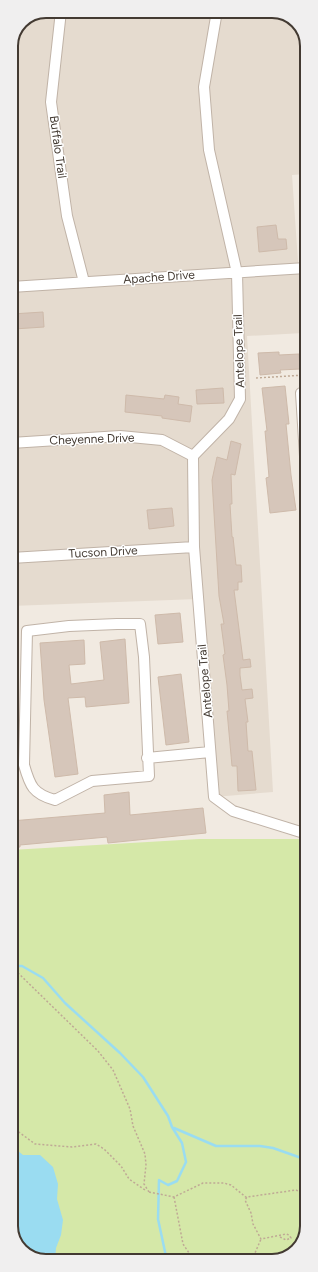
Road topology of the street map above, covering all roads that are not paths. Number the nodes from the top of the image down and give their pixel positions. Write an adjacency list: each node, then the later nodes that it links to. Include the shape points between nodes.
1 (60, 18): 5 (street, Buffalo Trail, via 52,102 67,216)
2 (216, 18): 4 (street, Antelope Trail, via 204,87 209,150)
3 (300, 268): 4 (street, Apache Drive)
4 (237, 273): 5 (street, Apache Drive); 8 (street, Antelope Trail, via 240,399 229,419)
5 (84, 282): 6 (street, Apache Drive)
6 (18, 287)
7 (18, 443): 8 (street, Cheyenne Drive, via 120,436 162,440)
8 (193, 456): 9 (street, Antelope Trail)
9 (194, 547): 10 (street, Tucson Drive); 11 (street, Antelope Trail)
10 (18, 558)
11 (210, 752): 12 (street); 13 (street, Antelope Trail, via 214,797 233,811)
12 (147, 758): 12 (street, via 149,776 92,781 55,800 42,796 30,784 24,765 27,632 68,626 140,624 144,658)
13 (300, 832)

